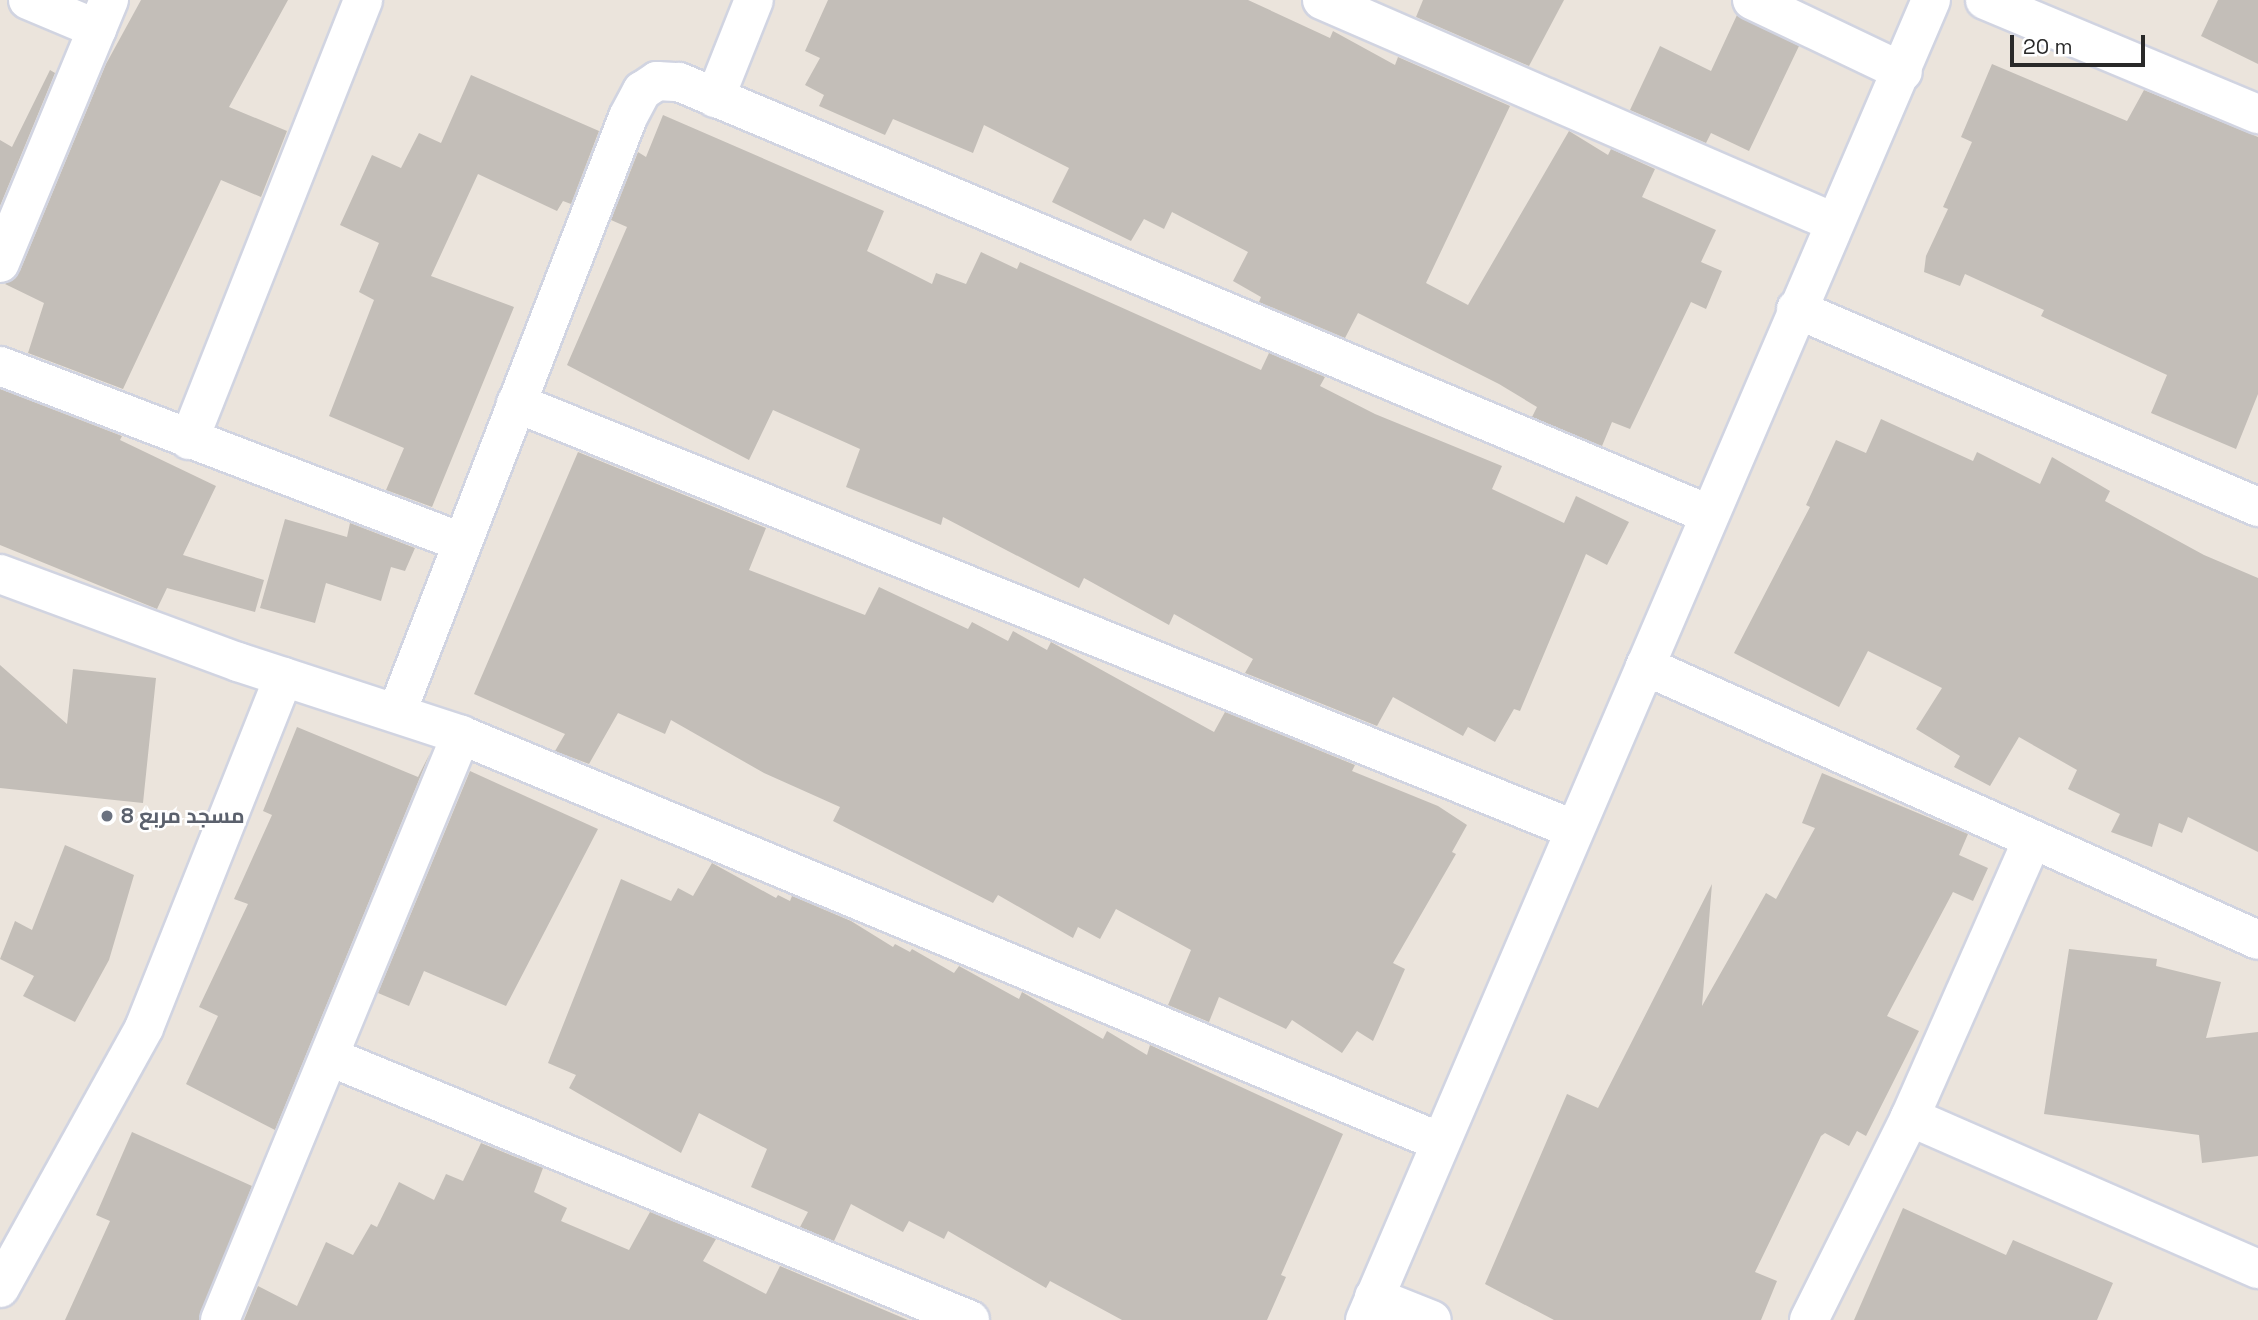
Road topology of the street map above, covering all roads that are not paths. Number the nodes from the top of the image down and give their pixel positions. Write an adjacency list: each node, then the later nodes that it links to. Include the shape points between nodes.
1 (28, 0): 8 (street)
2 (363, 0): 17 (street)
3 (754, 0): 10 (street)
4 (1322, 0): 12 (street)
5 (1752, 0): 9 (street)
6 (1931, 0): 9 (street)
7 (1985, 0): 11 (street)
8 (103, 14): 13 (street)
9 (1903, 72): 12 (street)
10 (715, 98): 16 (street, via 679,82 657,80 642,91); 19 (street)
11 (2258, 114)
12 (1833, 222): 14 (street)
13 (0, 263)
14 (1796, 309): 18 (street); 19 (street)
15 (0, 366): 17 (street)
16 (516, 404): 20 (street); 26 (street)
17 (189, 440): 20 (street)
18 (2258, 507)
19 (1707, 514): 22 (street)
20 (461, 542): 24 (street)
21 (0, 574): 23 (street)
22 (1645, 666): 26 (street); 27 (street)
23 (284, 677): 24 (street); 33 (street, via 145,1028)
24 (397, 712): 25 (street)
25 (461, 735): 29 (street); 31 (street)
26 (1573, 829): 31 (street)
27 (2032, 840): 28 (street); 30 (street)
28 (2258, 940)
29 (330, 1057): 35 (street); 36 (street)
30 (1910, 1117): 32 (street); 38 (street)
31 (1440, 1142): 34 (street)
32 (2258, 1269)
33 (5, 1270)
34 (1370, 1308): 37 (street)
35 (220, 1320)
36 (970, 1320)
37 (1432, 1320)
38 (1809, 1320)

